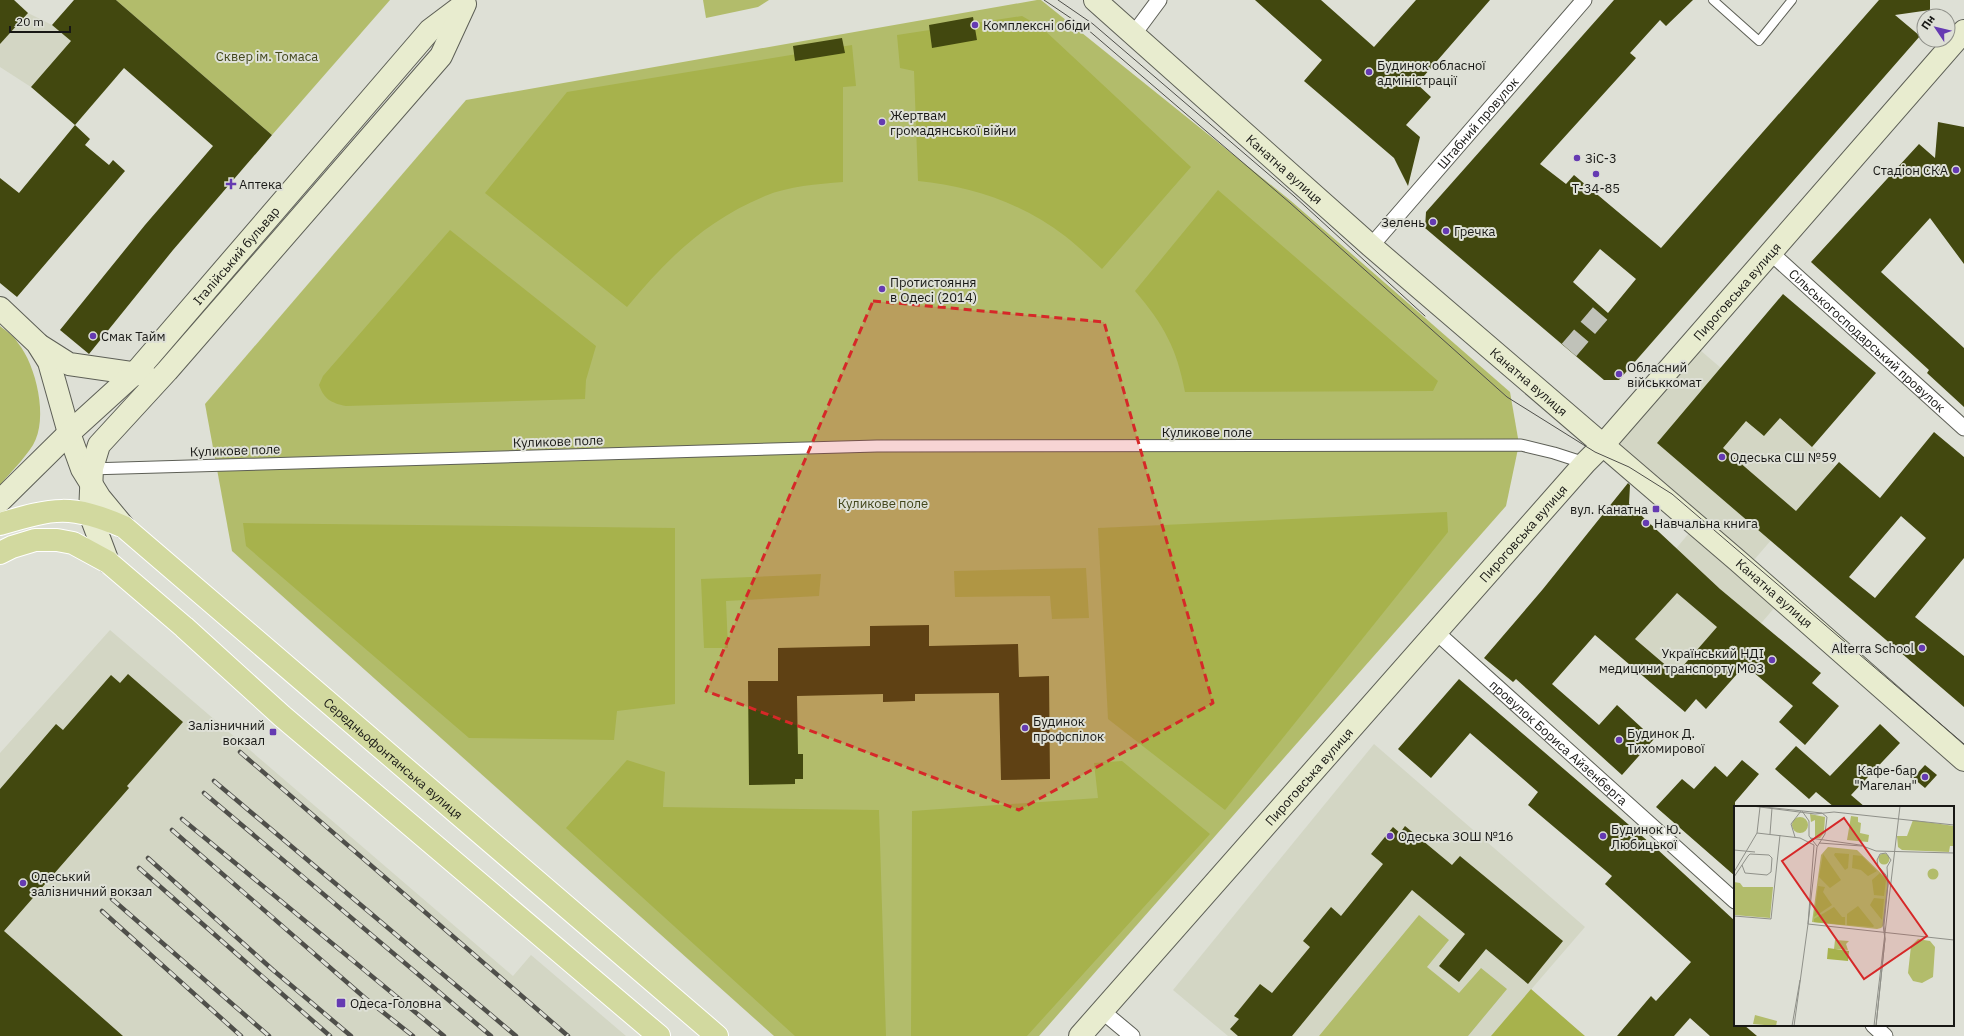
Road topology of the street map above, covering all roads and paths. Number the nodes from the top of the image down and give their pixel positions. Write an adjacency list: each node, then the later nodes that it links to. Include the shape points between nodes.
1 (1095, 0): 8 (main road, Канатна вулиця)
2 (1159, 0): 8 (street)
3 (1584, 0): 9 (street, Штабний провулок)
4 (1713, 0): 5 (lane, via 1759,41)
5 (1792, 0)
6 (468, 2): 13 (main road, Італійський бульвар, via 425,36); 14 (main road, Італійський бульвар, via 441,56)
7 (1964, 31): 10 (main road, Пироговська вулиця)
8 (1133, 35): 9 (main road, Канатна вулиця)
9 (1371, 246): 17 (main road, Канатна вулиця)
10 (1771, 253): 15 (street, Сільськогосподарський провулок); 17 (main road, Пироговська вулиця)
11 (0, 308): 12 (main road)
12 (37, 343): 13 (main road, via 69,364); 16 (main road, via 49,362)
13 (135, 373): 14 (main road); 16 (main road, Італійський бульвар)
14 (162, 377): 19 (main road, Італійський бульвар, via 98,445)
15 (1964, 428)
16 (69, 433): 19 (main road); 20 (main road, Італійський бульвар)
17 (1603, 445): 18 (main road, Пироговська вулиця); 27 (main road, Канатна вулиця, via 1738,560)
18 (1585, 463): 19 (street, Куликове поле, via 1554,452 1522,445 893,446); 26 (main road, Пироговська вулиця)
19 (88, 474): 21 (main road); 23 (main road, Середньофонтанська вулиця, via 100,498)
20 (0, 500)
21 (90, 514): 22 (main road, via 77,511 45,511); 23 (main road); 25 (main road)
22 (0, 524)
23 (124, 527): 32 (main road, Середньофонтанська вулиця)
24 (0, 553): 25 (main road, via 35,540 57,540 73,543)
25 (108, 562): 31 (main road, via 282,716)
26 (1436, 632): 28 (street, провулок Бориса Айзенберга); 29 (main road, Пироговська вулиця)
27 (1964, 760)
28 (1734, 900)
29 (1102, 1011): 33 (main road, Пироговська вулиця); 34 (street)
30 (1874, 1026): 35 (street)
31 (660, 1036)
32 (718, 1036)
33 (1080, 1036)
34 (1132, 1036)
35 (1885, 1036)

